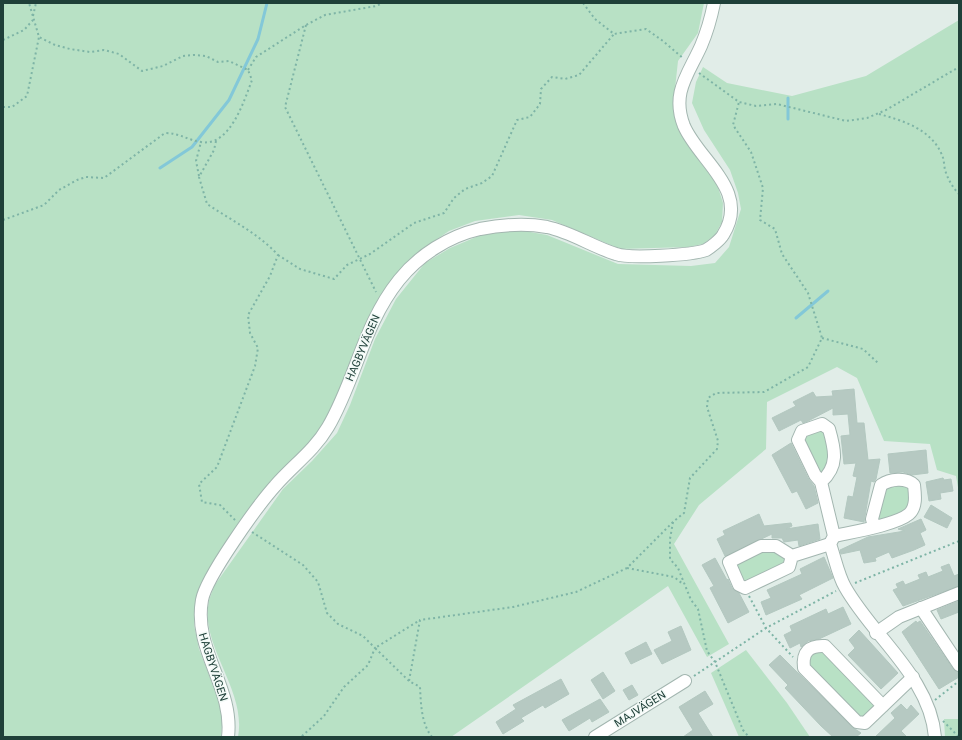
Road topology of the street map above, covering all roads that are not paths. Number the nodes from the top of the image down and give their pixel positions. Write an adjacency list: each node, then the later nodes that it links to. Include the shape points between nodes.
1 (714, 3): 13 (street, HAGBYVÄGEN, via 710,25 684,77 678,102 685,127 722,179 731,202 729,222 722,238 706,250 678,255 619,256 549,227 517,224 478,229 448,240 421,257 400,279 382,304 327,429 260,504 216,570 202,598 202,638 227,709)
2 (822, 482): 4 (street)
3 (874, 526): 4 (street)
4 (832, 540): 5 (street); 8 (street, via 845,587)
5 (792, 556): 5 (street, via 776,546 761,546 730,562 739,585 745,588 789,567)
6 (959, 593): 7 (street)
7 (921, 608): 8 (street, via 899,617); 9 (street)
8 (876, 633): 10 (street)
9 (959, 665)
10 (913, 677): 12 (street); 15 (street, via 928,706)
11 (685, 681): 14 (street, MAJVÄGEN)
12 (883, 706): 12 (street, via 825,646 817,646 807,651 802,658 804,668 857,722 865,723)
13 (228, 737)
14 (595, 737)
15 (934, 737)

